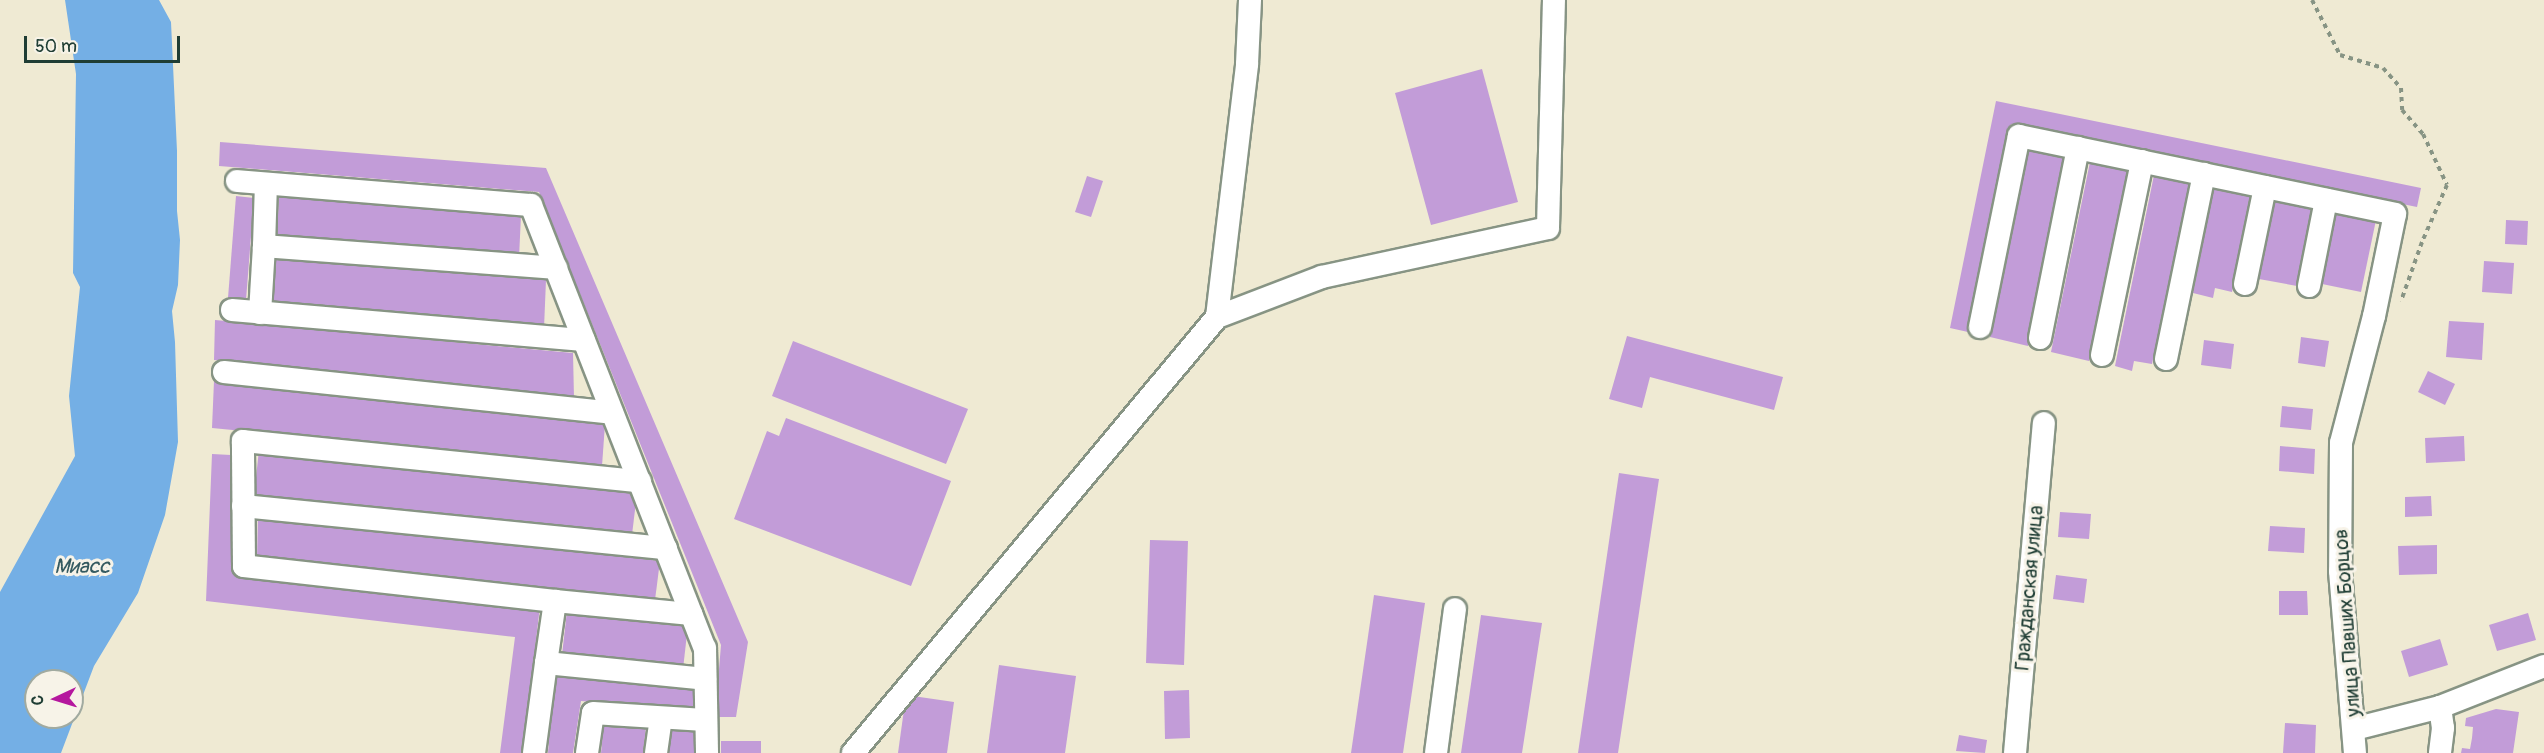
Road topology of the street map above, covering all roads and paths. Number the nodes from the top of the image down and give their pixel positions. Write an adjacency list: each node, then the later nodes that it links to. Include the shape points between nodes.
1 (1250, 0): 18 (street, via 1247,64)
2 (1554, 0): 18 (street, via 1548,228 1322,277)
3 (2312, 0): 17 (path, via 2340,55 2383,68 2402,88 2402,110 2423,134 2447,184 2395,318)
4 (2078, 148): 5 (street); 19 (street, via 2019,136); 20 (street)
5 (2142, 161): 6 (street); 22 (street)
6 (2204, 174): 9 (street); 23 (street)
7 (237, 182): 8 (street)
8 (266, 184): 11 (street); 12 (street, via 531,205)
9 (2265, 187): 10 (street); 13 (street)
10 (2326, 200): 14 (street); 17 (street, улица Павших Борцов, via 2395,214)
11 (264, 246): 12 (street); 16 (street)
12 (556, 268): 21 (street)
13 (2245, 284)
14 (2309, 286)
15 (232, 310): 16 (street)
16 (260, 313): 21 (street)
17 (2374, 316): 39 (street, улица Павших Борцов, via 2341,443 2340,571)
18 (1217, 317): 44 (street)
19 (1980, 327)
20 (2040, 338)
21 (584, 340): 25 (street)
22 (2103, 355)
23 (2166, 359)
24 (224, 372): 25 (street)
25 (612, 413): 27 (street)
26 (2044, 423): 46 (street, Гражданская улица)
27 (640, 481): 28 (street, via 243,441); 29 (street)
28 (243, 506): 29 (street); 30 (street, via 244,566)
29 (666, 548): 32 (street)
30 (555, 601): 32 (street); 33 (street)
31 (1455, 609): 45 (street)
32 (691, 614): 35 (street, via 705,648)
33 (546, 663): 35 (street); 40 (street)
34 (2543, 670): 36 (street)
35 (705, 679): 38 (street)
36 (2440, 707): 39 (street); 48 (street, via 2444,728)
37 (661, 718): 38 (street); 41 (street, via 593,713); 42 (street)
38 (705, 720): 43 (street)
39 (2354, 729): 47 (street, улица Павших Борцов)
40 (534, 753)
41 (586, 753)
42 (656, 753)
43 (707, 753)
44 (853, 753)
45 (1436, 753)
46 (2015, 753)
47 (2355, 753)
48 (2440, 753)

